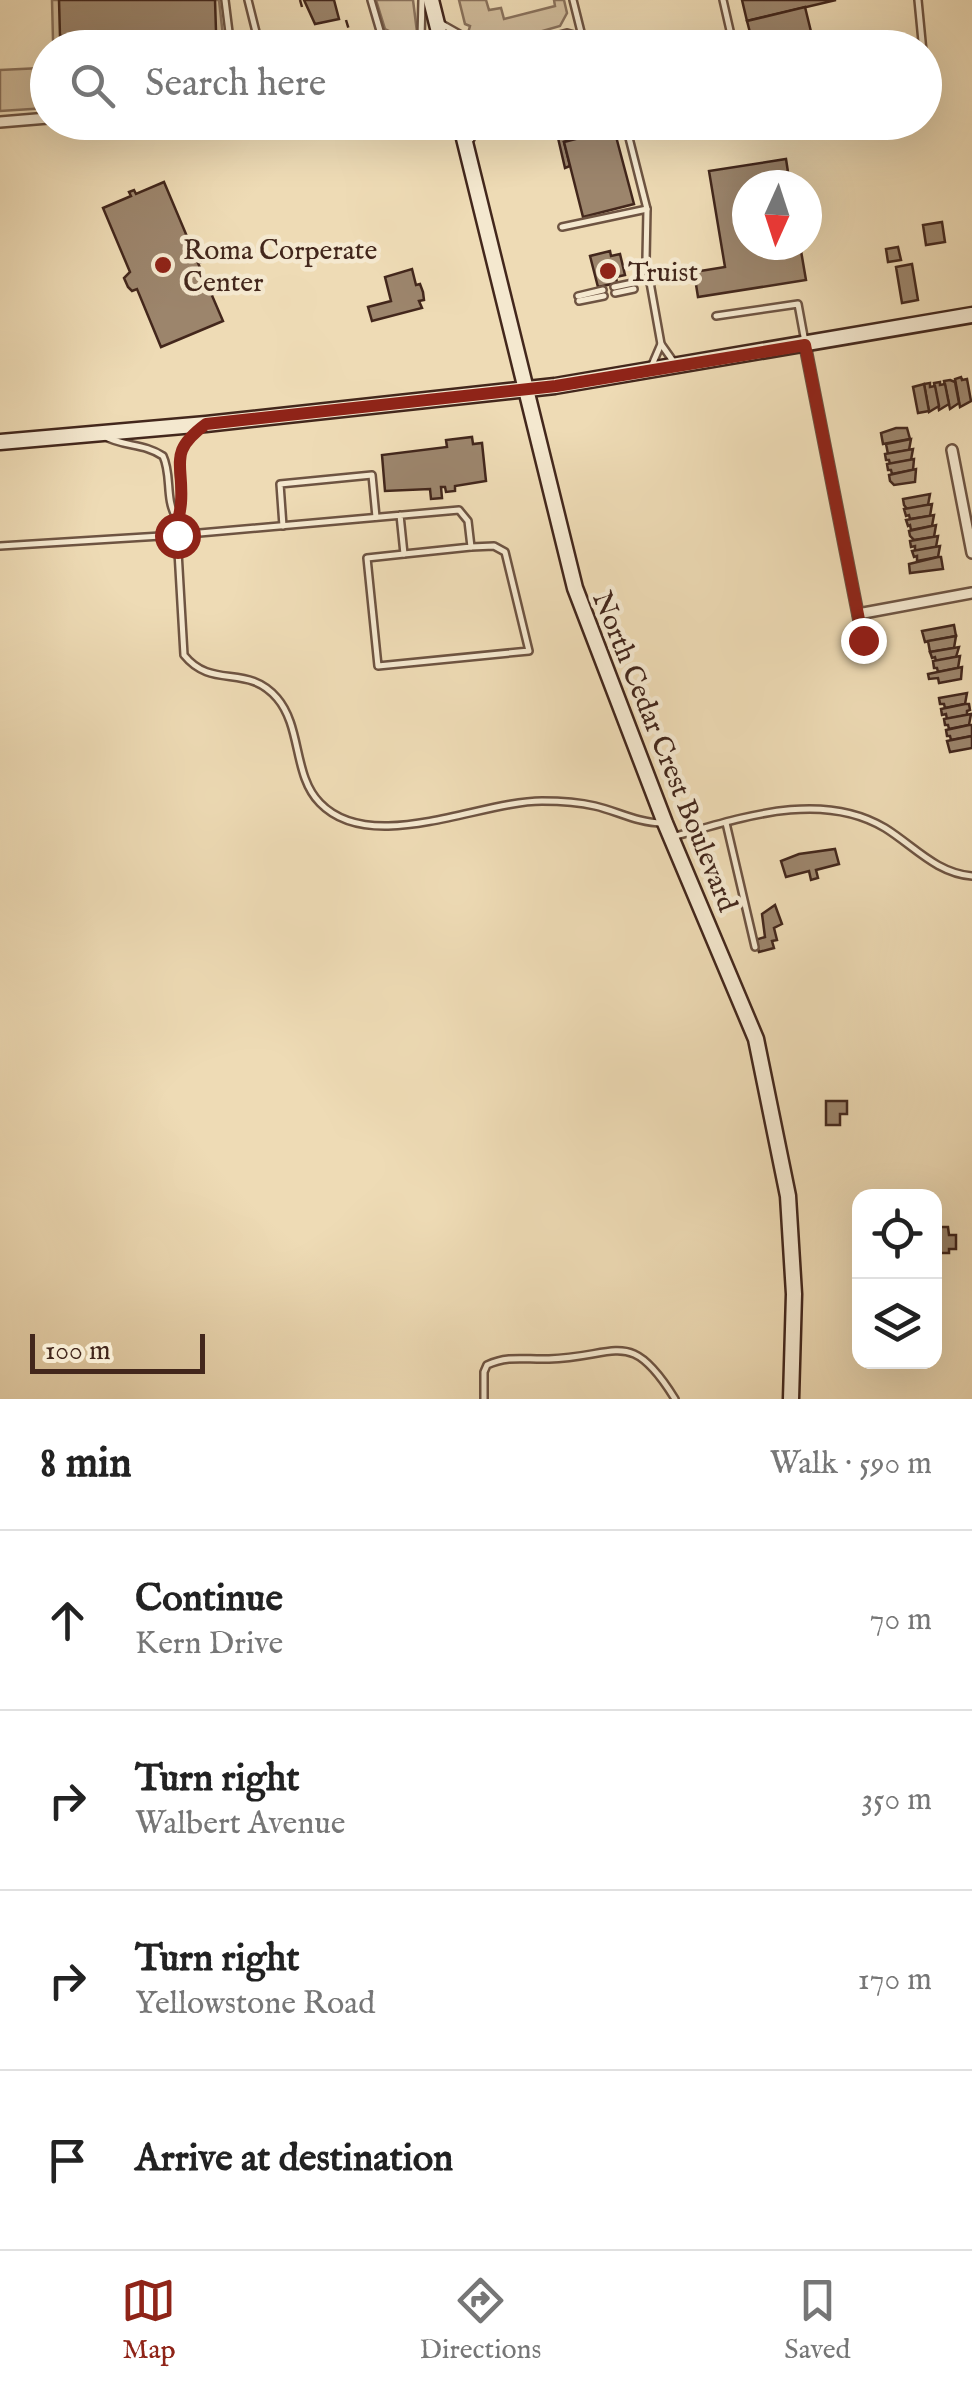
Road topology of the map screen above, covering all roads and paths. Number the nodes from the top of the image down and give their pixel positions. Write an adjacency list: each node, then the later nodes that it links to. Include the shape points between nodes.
1 (225, 0): 13 (lane)
2 (248, 0): 14 (lane)
3 (300, 0): 10 (path)
4 (372, 0): 16 (lane)
5 (422, 0): 17 (lane)
6 (431, 0): 11 (main road)
7 (573, 0): 20 (lane)
8 (723, 0): 21 (lane)
9 (918, 0): 22 (lane)
10 (302, 7)
11 (435, 18): 18 (main road); 19 (lane)
12 (346, 20): 15 (path)
13 (229, 30)
14 (256, 30)
15 (348, 30)
16 (380, 30)
17 (421, 30)
18 (438, 30)
19 (450, 30)
20 (580, 30)
21 (730, 30)
22 (921, 30)
23 (30, 120): 24 (street)
24 (0, 122)
25 (465, 140): 28 (main road, North Cedar Crest Boulevard)
26 (471, 140): 28 (lane)
27 (630, 140): 29 (lane)
28 (474, 172): 41 (main road, North Cedar Crest Boulevard)
29 (647, 208): 30 (lane); 37 (lane, via 646,260)
30 (562, 227)
31 (633, 286): 32 (lane)
32 (615, 290)
33 (604, 293): 34 (lane)
34 (579, 298)
35 (972, 315): 38 (main road)
36 (716, 316): 38 (lane, via 798,304)
37 (660, 344): 39 (lane, via 670,359); 40 (lane)
38 (805, 345): 39 (main road); 56 (street)
39 (686, 365): 40 (main road)
40 (648, 372): 41 (main road)
41 (527, 389): 42 (main road); 59 (main road, North Cedar Crest Boulevard, via 575,588)
42 (206, 424): 43 (main road); 47 (lane, via 180,452 182,506)
43 (100, 434): 44 (main road); 47 (lane, via 162,456)
44 (0, 442)
45 (952, 450): 53 (street)
46 (400, 515): 48 (lane); 52 (lane, via 459,510 468,521); 54 (lane)
47 (176, 517): 50 (lane)
48 (376, 517): 49 (lane); 49 (lane, via 372,475 280,484)
49 (283, 526): 50 (lane)
50 (177, 535): 51 (lane); 59 (lane, via 184,655 195,669 239,675 277,698 312,793 332,814 361,824 409,824 552,801 592,805)
51 (0, 546)
52 (471, 547): 54 (lane); 54 (lane, via 505,552 529,651 378,666 368,558)
53 (972, 553)
54 (404, 554)
55 (972, 593): 56 (street)
56 (858, 614): 57 (street)
57 (863, 640)
58 (726, 822): 59 (lane); 60 (lane, via 790,809 858,814 950,874); 61 (lane)
59 (668, 830): 64 (main road, North Cedar Crest Boulevard, via 756,1039 788,1196)
60 (972, 876)
61 (755, 947)
62 (484, 1399): 63 (lane, via 487,1365 502,1358 548,1360 619,1350 655,1367)
63 (674, 1399)
64 (791, 1399)

